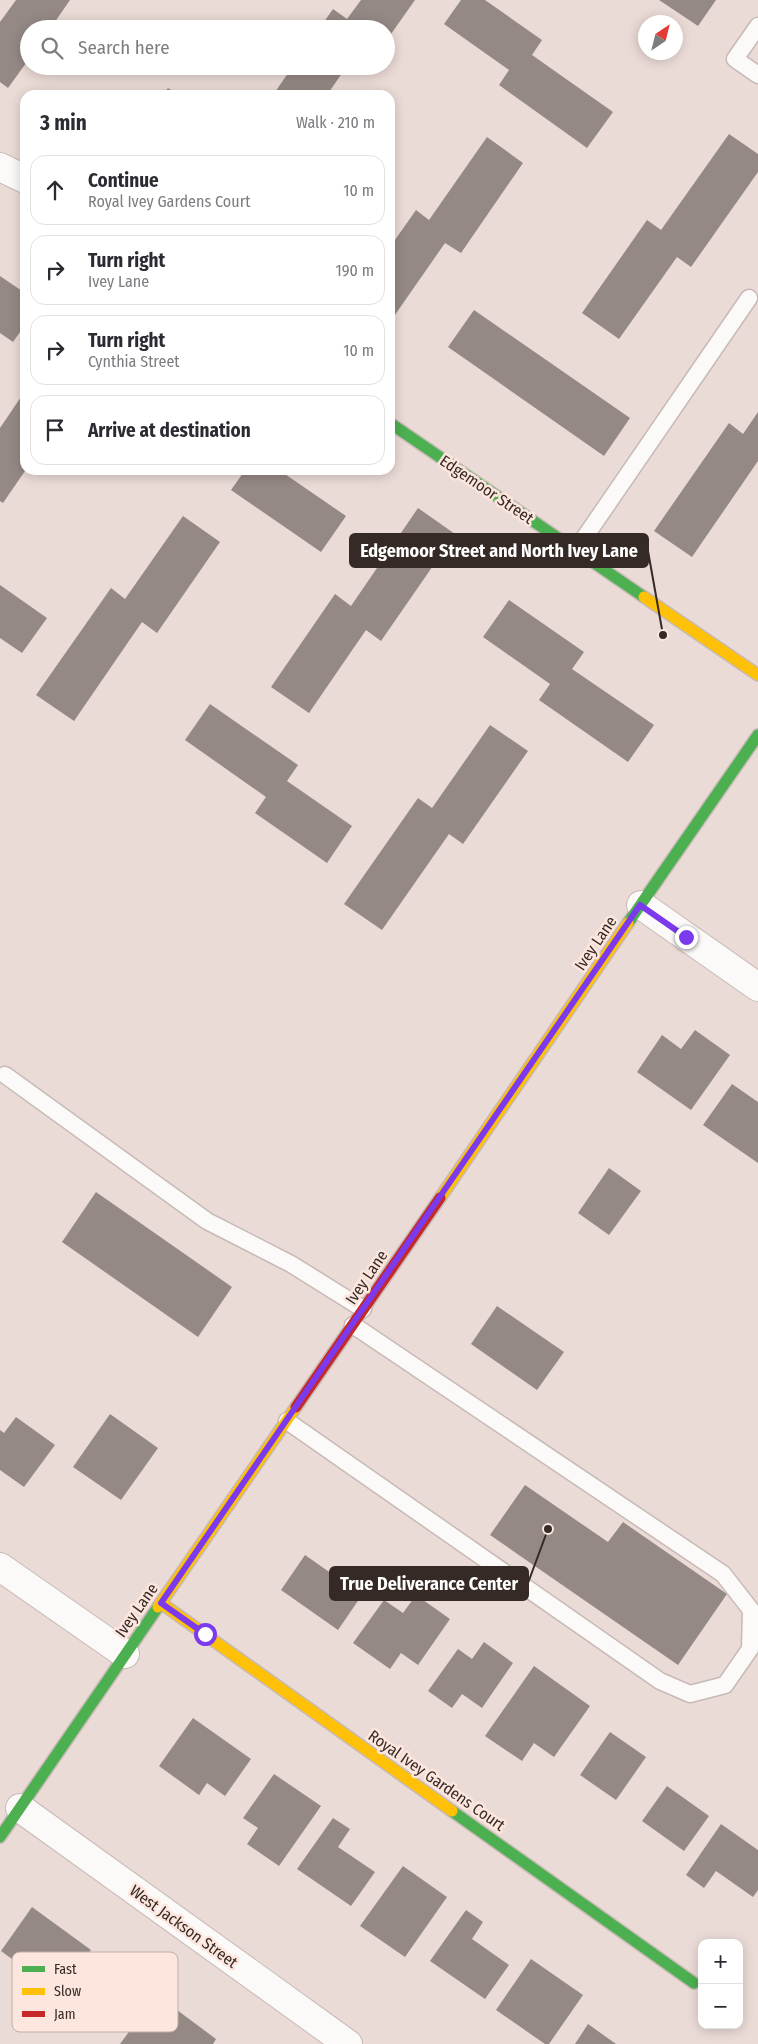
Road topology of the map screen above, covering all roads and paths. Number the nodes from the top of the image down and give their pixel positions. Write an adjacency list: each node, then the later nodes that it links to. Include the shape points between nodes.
1 (758, 26): 2 (lane, via 735,59)
2 (758, 75)
3 (0, 167): 4 (street)
4 (20, 177)
5 (749, 298): 7 (lane)
6 (395, 426): 7 (street, Edgemoor Street)
7 (576, 550): 8 (street, Edgemoor Street)
8 (758, 675)
9 (758, 735): 10 (street, Ivey Lane)
10 (640, 905): 11 (street); 13 (street, Ivey Lane)
11 (758, 987)
12 (6, 1075): 13 (lane, via 207,1220 290,1264)
13 (363, 1310): 14 (street, Ivey Lane)
14 (353, 1325): 15 (street, Ivey Lane); 15 (lane, via 723,1574 751,1610 750,1649 725,1685 690,1694 660,1681)
15 (287, 1421): 17 (street, Ivey Lane)
16 (0, 1568): 18 (street)
17 (161, 1603): 18 (street, Ivey Lane); 21 (street, Royal Ivey Gardens Court)
18 (125, 1654): 19 (street, Ivey Lane)
19 (20, 1808): 20 (street, Ivey Lane); 22 (street, West Jackson Street)
20 (0, 1837)
21 (694, 1983)
22 (348, 2044)

